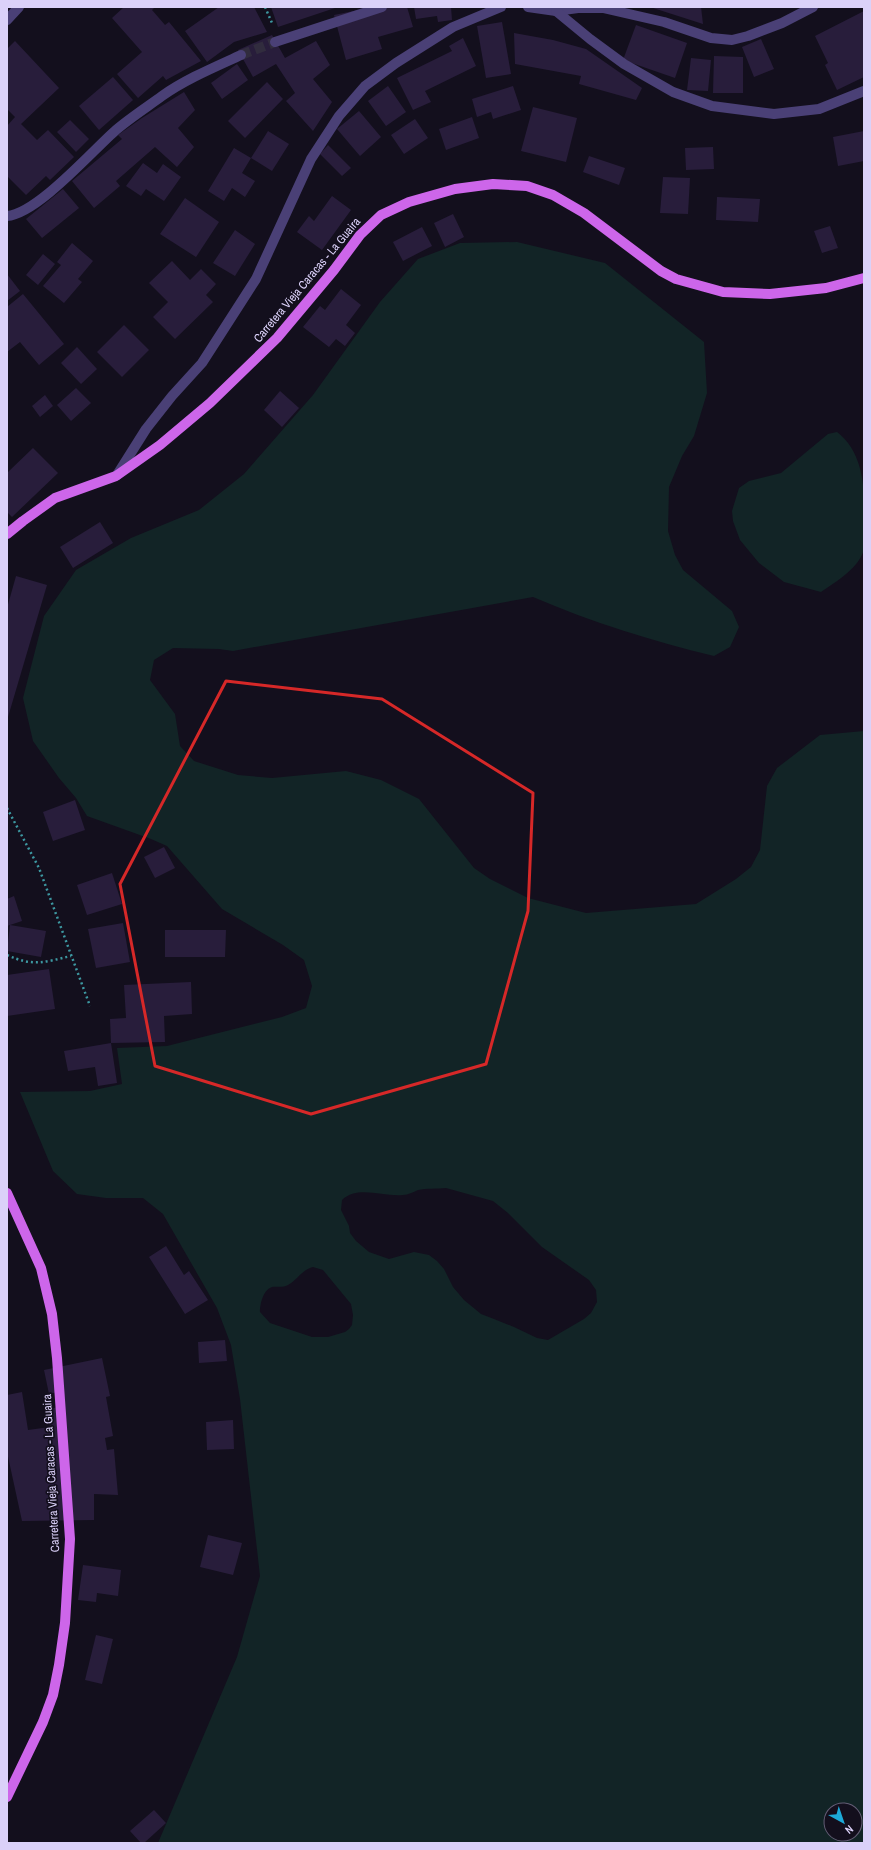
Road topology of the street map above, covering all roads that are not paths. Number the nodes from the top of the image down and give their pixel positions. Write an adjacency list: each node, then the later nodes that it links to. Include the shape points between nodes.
1 (19, 7): 7 (street)
2 (382, 7): 8 (street)
3 (501, 7): 13 (street, via 453,27 396,62 365,86 339,116 311,159 256,279 202,363 146,429)
4 (528, 7): 6 (street)
5 (813, 7): 6 (street, via 782,23 732,40 711,38 664,22 604,8)
6 (556, 11): 10 (street, via 624,64 673,92 712,106 774,114 819,109)
7 (7, 20)
8 (275, 42)
9 (241, 55): 11 (street, via 164,94 117,129 43,197 25,210)
10 (864, 91)
11 (7, 216)
12 (864, 278): 13 (main road, Carretera Vieja Caracas - La Guaira, via 826,288 770,294 723,292 676,279 661,271 584,213 553,195 527,186 493,184 455,189 409,202 381,215 360,235 277,338 210,403 160,445)
13 (116, 476): 14 (main road, Carretera Vieja Caracas - La Guaira, via 55,498)
14 (7, 534)
15 (7, 1194): 16 (main road, Carretera Vieja Caracas - La Guaira, via 41,1268 52,1314 70,1539 65,1623 53,1695)
16 (7, 1797)

